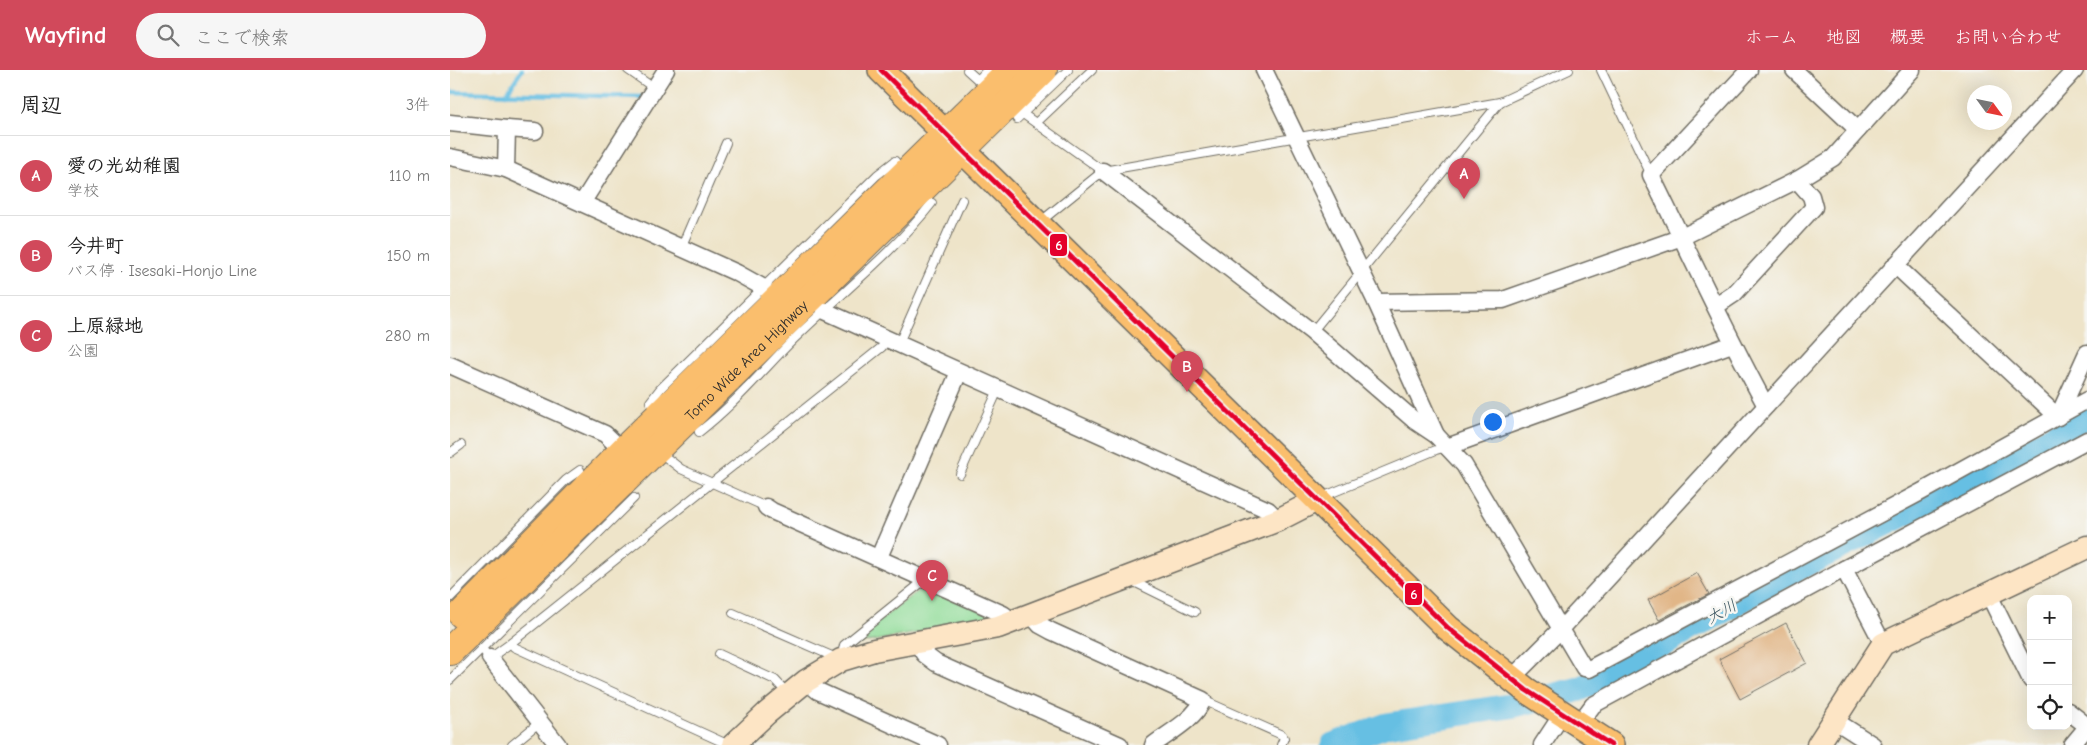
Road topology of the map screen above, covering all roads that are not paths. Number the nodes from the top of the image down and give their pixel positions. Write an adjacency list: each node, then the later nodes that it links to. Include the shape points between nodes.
1 (628, 70): 18 (lane)
2 (666, 70): 18 (street)
3 (881, 70): 26 (main road)
4 (966, 70): 5 (lane, via 978,80)
5 (987, 70)
6 (1011, 70): 26 (highway, Tomo Wide Area Highway)
7 (1059, 70): 17 (lane)
8 (1068, 70): 17 (lane)
9 (1092, 70): 21 (lane)
10 (1264, 70): 25 (street)
11 (1569, 70): 19 (lane)
12 (1601, 70): 32 (lane)
13 (1749, 70): 32 (street)
14 (1794, 70): 23 (street)
15 (1912, 70): 23 (street)
16 (2075, 70): 43 (street)
17 (1050, 75): 21 (lane, via 1020,116); 26 (highway, Tomo Wide Area Highway)
18 (654, 88): 35 (street)
19 (1500, 102): 25 (lane); 45 (lane)
20 (450, 123): 22 (street)
21 (1036, 123): 31 (lane)
22 (507, 129): 24 (street); 30 (street)
23 (1858, 130): 33 (street, via 1833,158)
24 (535, 131)
25 (1297, 138): 31 (lane); 45 (street)
26 (954, 141): 37 (highway, Tomo Wide Area Highway); 38 (main road); 46 (highway, Tomo Wide Area Highway)
27 (726, 143): 41 (lane)
28 (450, 157): 30 (street)
29 (895, 161): 47 (lane)
30 (506, 169): 35 (street)
31 (1103, 171): 38 (lane); 51 (street)
32 (1651, 175): 39 (street)
33 (1797, 180): 39 (street); 49 (street, via 1811,196 1814,207 1734,294)
34 (962, 200): 54 (lane)
35 (582, 203): 41 (street)
36 (932, 203): 44 (lane)
37 (890, 219): 40 (lane); 56 (highway, Tomo Wide Area Highway)
38 (1038, 224): 78 (main road)
39 (1682, 237): 48 (street, via 1504,300); 49 (street)
40 (878, 245)
41 (682, 248): 47 (street)
42 (874, 254): 44 (lane)
43 (1895, 265): 64 (street); 65 (street)
44 (866, 271): 50 (lane)
45 (1361, 272): 48 (street); 51 (lane)
46 (792, 284): 47 (lane); 60 (highway, Tomo Wide Area Highway)
47 (764, 288): 52 (lane)
48 (1376, 302): 67 (street)
49 (1716, 306): 55 (street)
50 (825, 310): 53 (lane); 54 (street)
51 (1312, 332): 67 (street, via 1415,421)
52 (716, 335): 60 (lane, via 703,360); 63 (lane)
53 (795, 339): 56 (lane); 66 (lane)
54 (892, 342): 59 (street); 76 (lane)
55 (1732, 344): 64 (street); 70 (street)
56 (761, 347): 71 (highway, Tomo Wide Area Highway)
57 (2087, 353): 65 (street)
58 (450, 365): 72 (street, via 605,434)
59 (959, 372): 61 (street); 84 (street)
60 (701, 375): 72 (highway, Tomo Wide Area Highway)
61 (998, 390): 75 (lane); 80 (street, via 1268,510)
62 (2087, 400): 65 (street)
63 (650, 402)
64 (1766, 406): 96 (street)
65 (2058, 417): 96 (street, via 1589,669 1584,668)
66 (699, 432)
67 (1436, 435): 70 (street)
68 (2087, 440): 87 (street)
69 (461, 445): 73 (lane)
70 (1447, 447): 78 (lane); 96 (street, via 1464,466)
71 (657, 449): 76 (lane, via 682,469); 81 (highway, Tomo Wide Area Highway)
72 (623, 451): 83 (highway, Tomo Wide Area Highway)
73 (450, 454)
74 (580, 470): 85 (lane, via 566,480)
75 (960, 474)
76 (712, 482): 79 (lane); 97 (lane)
77 (634, 498): 86 (lane)
78 (1316, 500): 80 (street); 107 (main road, via 1448,628)
79 (766, 507): 84 (street)
80 (1278, 520): 88 (street)
81 (575, 530): 86 (lane); 100 (highway, Tomo Wide Area Highway)
82 (2087, 547): 90 (street)
83 (519, 554): 85 (lane); 95 (highway, Tomo Wide Area Highway)
84 (879, 557): 89 (street)
85 (482, 565): 91 (lane)
86 (568, 565): 101 (lane)
87 (1844, 569): 99 (street); 111 (street)
88 (1129, 578): 92 (lane, via 1141,587); 94 (street)
89 (926, 579): 94 (street, via 1003,614); 103 (lane, via 844,645)
90 (1989, 595): 99 (street); 104 (street)
91 (450, 598)
92 (1195, 612)
93 (733, 613): 103 (lane)
94 (1024, 619): 98 (street, via 974,633); 109 (street)
95 (450, 625)
96 (1562, 628): 107 (street)
97 (510, 643): 101 (lane); 115 (lane)
98 (917, 643): 103 (street, via 874,650); 119 (street, via 924,654 936,663)
99 (1883, 644): 112 (street)
100 (450, 651)
101 (486, 653): 105 (lane); 113 (street)
102 (720, 654): 108 (lane, via 776,680)
103 (841, 660): 106 (street)
104 (2027, 672)
105 (450, 680)
106 (806, 681): 108 (street); 118 (street, via 818,691)
107 (1519, 684): 111 (main road)
108 (789, 695): 115 (street)
109 (1203, 700): 120 (street, via 1200,709); 121 (lane, via 1282,734)
110 (2072, 714): 114 (street)
111 (1567, 716): 122 (street); 123 (main road)
112 (1834, 720): 124 (street); 125 (street)
113 (540, 722): 116 (lane); 117 (street)
114 (2087, 726): 126 (street)
115 (739, 743)
116 (512, 745)
117 (558, 745)
118 (938, 745)
119 (1120, 745)
120 (1153, 745)
121 (1281, 745)
122 (1542, 745)
123 (1611, 745)
124 (1818, 745)
125 (1873, 745)
126 (2072, 745)

